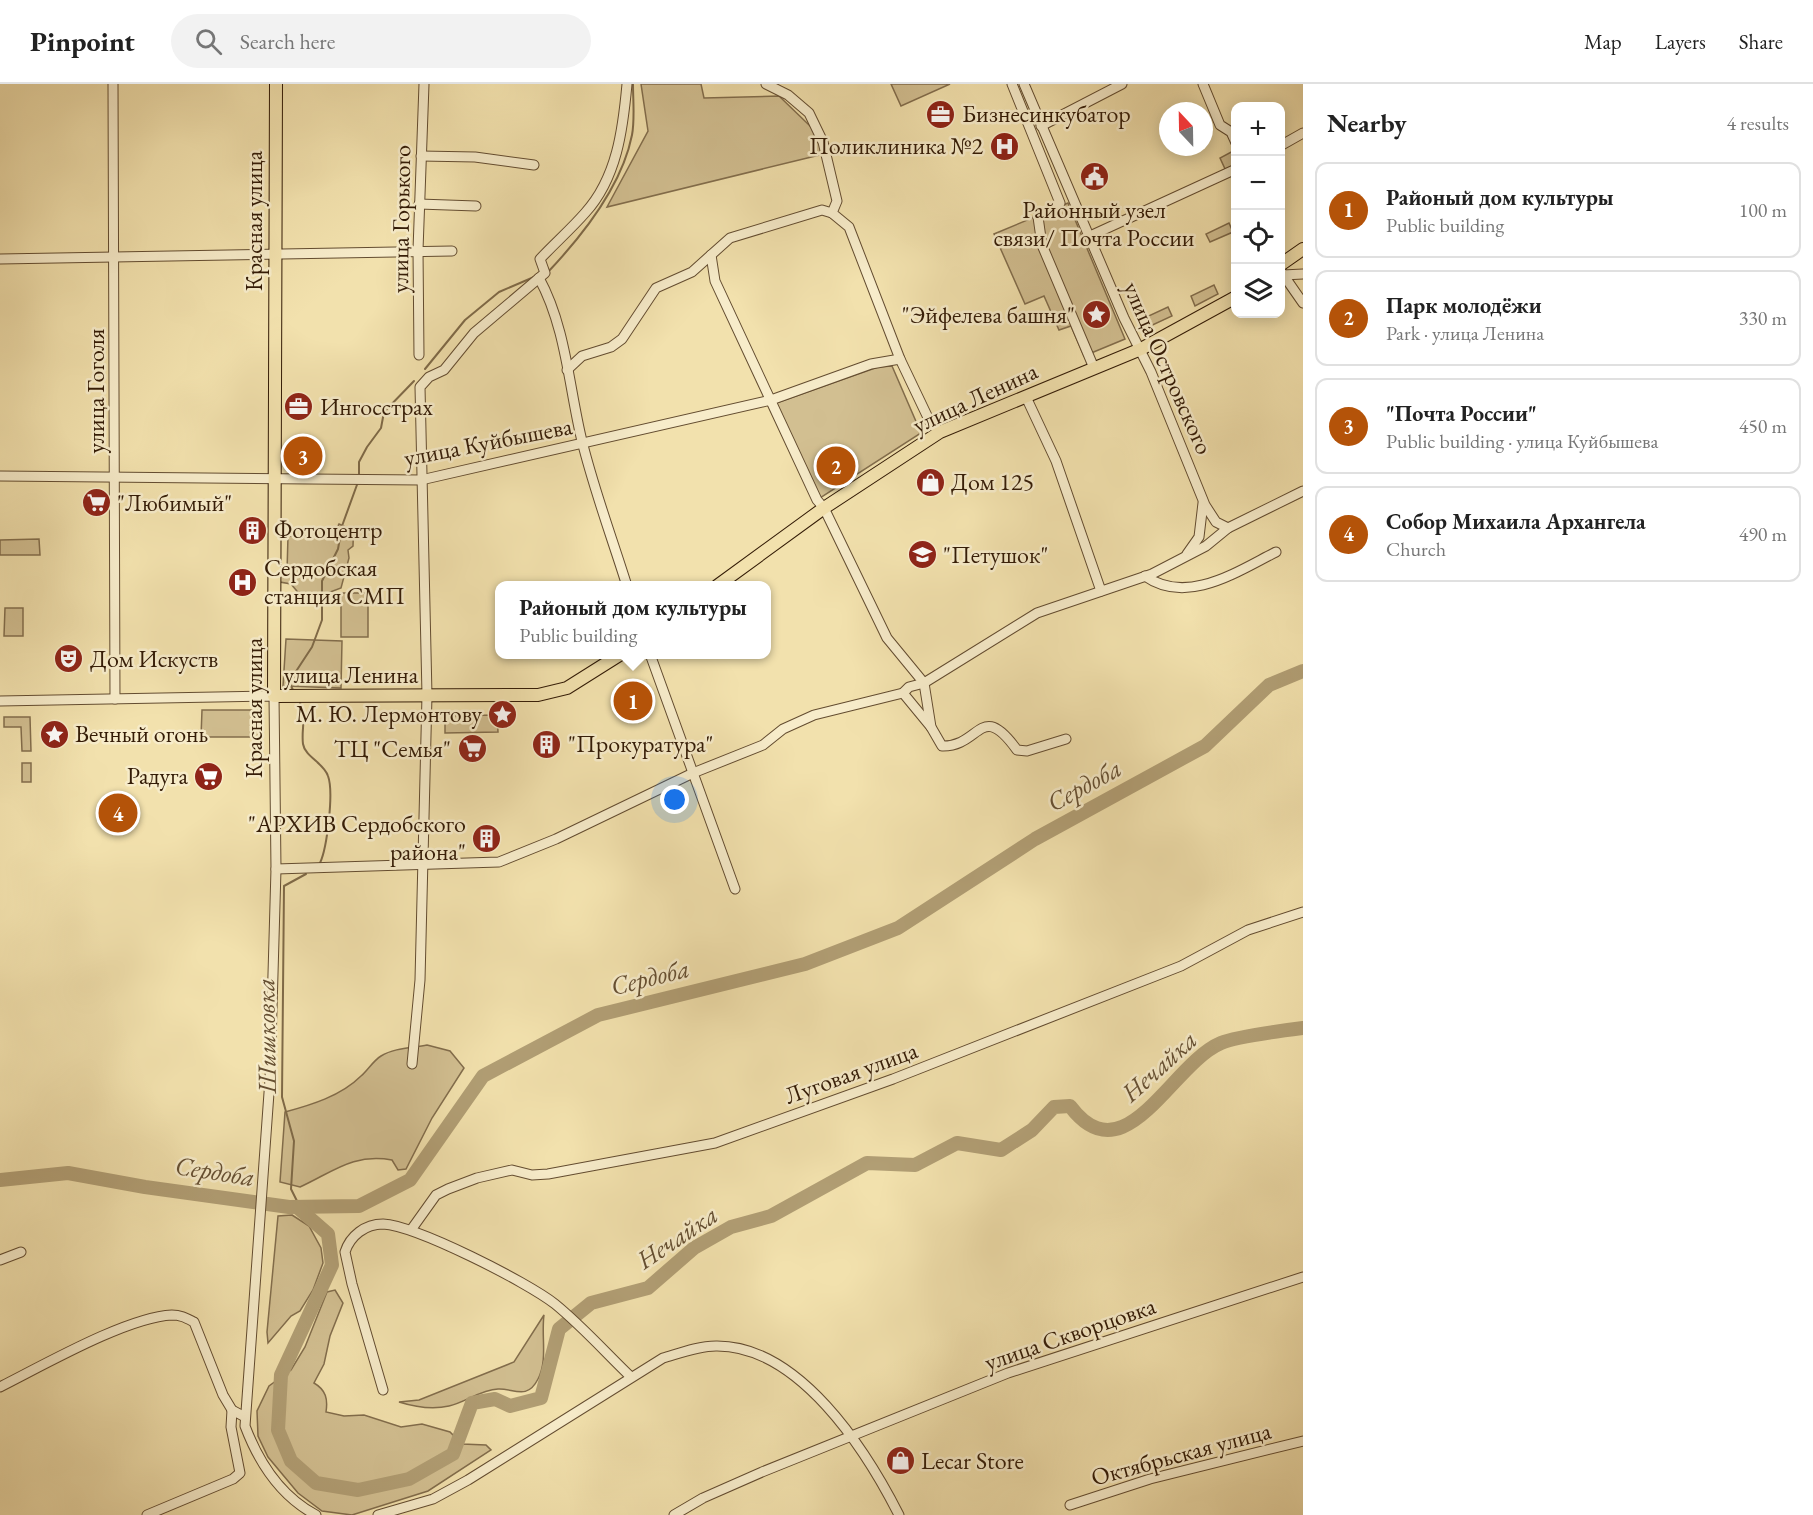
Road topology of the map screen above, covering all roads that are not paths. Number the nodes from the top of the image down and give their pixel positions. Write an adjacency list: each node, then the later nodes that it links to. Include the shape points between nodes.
1 (113, 84): 26 (street, улица Гоголя)
2 (276, 84): 24 (main road, Красная улица)
3 (424, 84): 14 (street, улица Горького)
4 (627, 84): 31 (street, via 623,130 611,170 587,212 540,259)
5 (766, 84): 19 (street, via 788,95 809,113 823,142 837,201)
6 (1012, 84): 38 (street, via 1060,203 1038,217 1042,245)
7 (1024, 84): 10 (street, улица Островского)
8 (1122, 84): 10 (street)
9 (1203, 84): 11 (street, via 1220,125)
10 (1041, 126): 20 (street, улица Островского)
11 (1231, 132)
12 (1303, 134): 13 (street)
13 (1285, 144)
14 (421, 156): 15 (street, via 474,157); 17 (street, улица Горького)
15 (534, 165)
16 (1231, 171): 20 (street)
17 (419, 204): 18 (street); 22 (street, улица Горького)
18 (476, 206)
19 (832, 213): 25 (street, via 822,210 730,238); 37 (street, via 849,227)
20 (1090, 236): 35 (street, улица Островского)
21 (1303, 249): 28 (main road)
22 (418, 250): 23 (street); 24 (street); 36 (street, улица Горького)
23 (452, 251)
24 (274, 255): 26 (street); 45 (main road, Красная улица)
25 (711, 255): 39 (street, via 692,272 656,288 622,339 611,347 582,356); 41 (street, via 716,281)
26 (115, 258): 27 (street); 46 (street, улица Гоголя)
27 (0, 259)
28 (1285, 266)
29 (1285, 271): 30 (street)
30 (1303, 274)
31 (541, 276): 39 (street, via 562,340); 47 (street, via 474,333 444,370 420,387)
32 (1285, 276): 34 (street)
33 (1231, 300): 35 (main road, улица Ленина)
34 (1303, 303)
35 (1141, 349): 38 (main road, улица Ленина); 49 (street, улица Островского)
36 (419, 355)
37 (900, 359): 41 (street, улица Куйбышева, via 871,364); 42 (street, via 931,424)
38 (1094, 368): 40 (main road, улица Ленина)
39 (567, 370): 43 (street)
40 (1026, 396): 42 (main road, улица Ленина); 57 (street, via 1056,461)
41 (771, 399): 43 (street, улица Куйбышева); 50 (street)
42 (940, 432): 50 (main road, улица Ленина)
43 (583, 444): 47 (street, улица Куйбышева); 55 (street)
44 (0, 476): 46 (street, улица Куйбышева)
45 (275, 477): 46 (street, улица Куйбышева); 47 (street, улица Куйбышева); 63 (main road, Красная улица)
46 (115, 478): 64 (street, улица Гоголя)
47 (421, 480): 62 (street)
48 (1303, 491): 51 (street)
49 (1202, 498): 51 (street, улица Островского, via 1216,522); 53 (street, via 1199,537)
50 (824, 508): 56 (main road, улица Ленина); 60 (street, via 887,638)
51 (1228, 528): 53 (street)
52 (1276, 552): 54 (street, via 1233,575 1206,584 1178,588)
53 (1185, 557): 54 (street)
54 (1145, 576): 57 (street)
55 (626, 581)
56 (723, 581)
57 (1101, 591): 60 (street, via 1037,614)
58 (613, 659): 62 (main road, улица Ленина, via 567,688 538,695)
59 (652, 659): 68 (street)
60 (924, 683): 61 (street); 66 (street)
61 (903, 693): 66 (street); 68 (street, via 814,715 783,729 763,745)
62 (427, 695): 63 (main road, улица Ленина); 69 (street)
63 (274, 696): 64 (street, улица Ленина); 70 (street, Красная улица)
64 (115, 699): 65 (street, улица Ленина)
65 (0, 701)
66 (931, 727): 67 (street, via 942,746 955,746 985,726 994,727 1017,750 1027,752)
67 (1066, 740)
68 (693, 774): 69 (street, via 556,840 499,862); 71 (street)
69 (421, 867): 70 (street); 73 (street, via 420,980)
70 (276, 869): 82 (street, Красная улица, via 270,1079)
71 (735, 889)
72 (1303, 912): 74 (street, Луговая улица, via 1248,930 1181,966 938,1062 715,1143 549,1173 532,1175 512,1170 477,1178 436,1195)
73 (412, 1064)
74 (411, 1230): 78 (street, via 515,1280 555,1304); 80 (street, via 382,1224 371,1226 356,1234 345,1252)
75 (21, 1252): 76 (street)
76 (0, 1260)
77 (1303, 1277): 83 (street, улица Скворцовка, via 1008,1373)
78 (631, 1377): 83 (street, via 663,1358 697,1347 738,1348 770,1361 805,1384); 86 (street, via 468,1480)
79 (0, 1387): 81 (street, via 134,1325 169,1315 194,1322)
80 (383, 1390)
81 (232, 1410): 82 (street); 87 (street, via 231,1427 240,1473)
82 (245, 1417): 88 (street, via 249,1436 268,1473 289,1497)
83 (852, 1437): 90 (street, улица Скворцовка, via 703,1498); 91 (street)
84 (1303, 1441): 85 (street, Октябрьская улица, via 1150,1479)
85 (1070, 1505)
86 (400, 1512): 89 (street)
87 (147, 1515)
88 (316, 1515)
89 (378, 1515)
90 (674, 1515)
91 (899, 1515)

